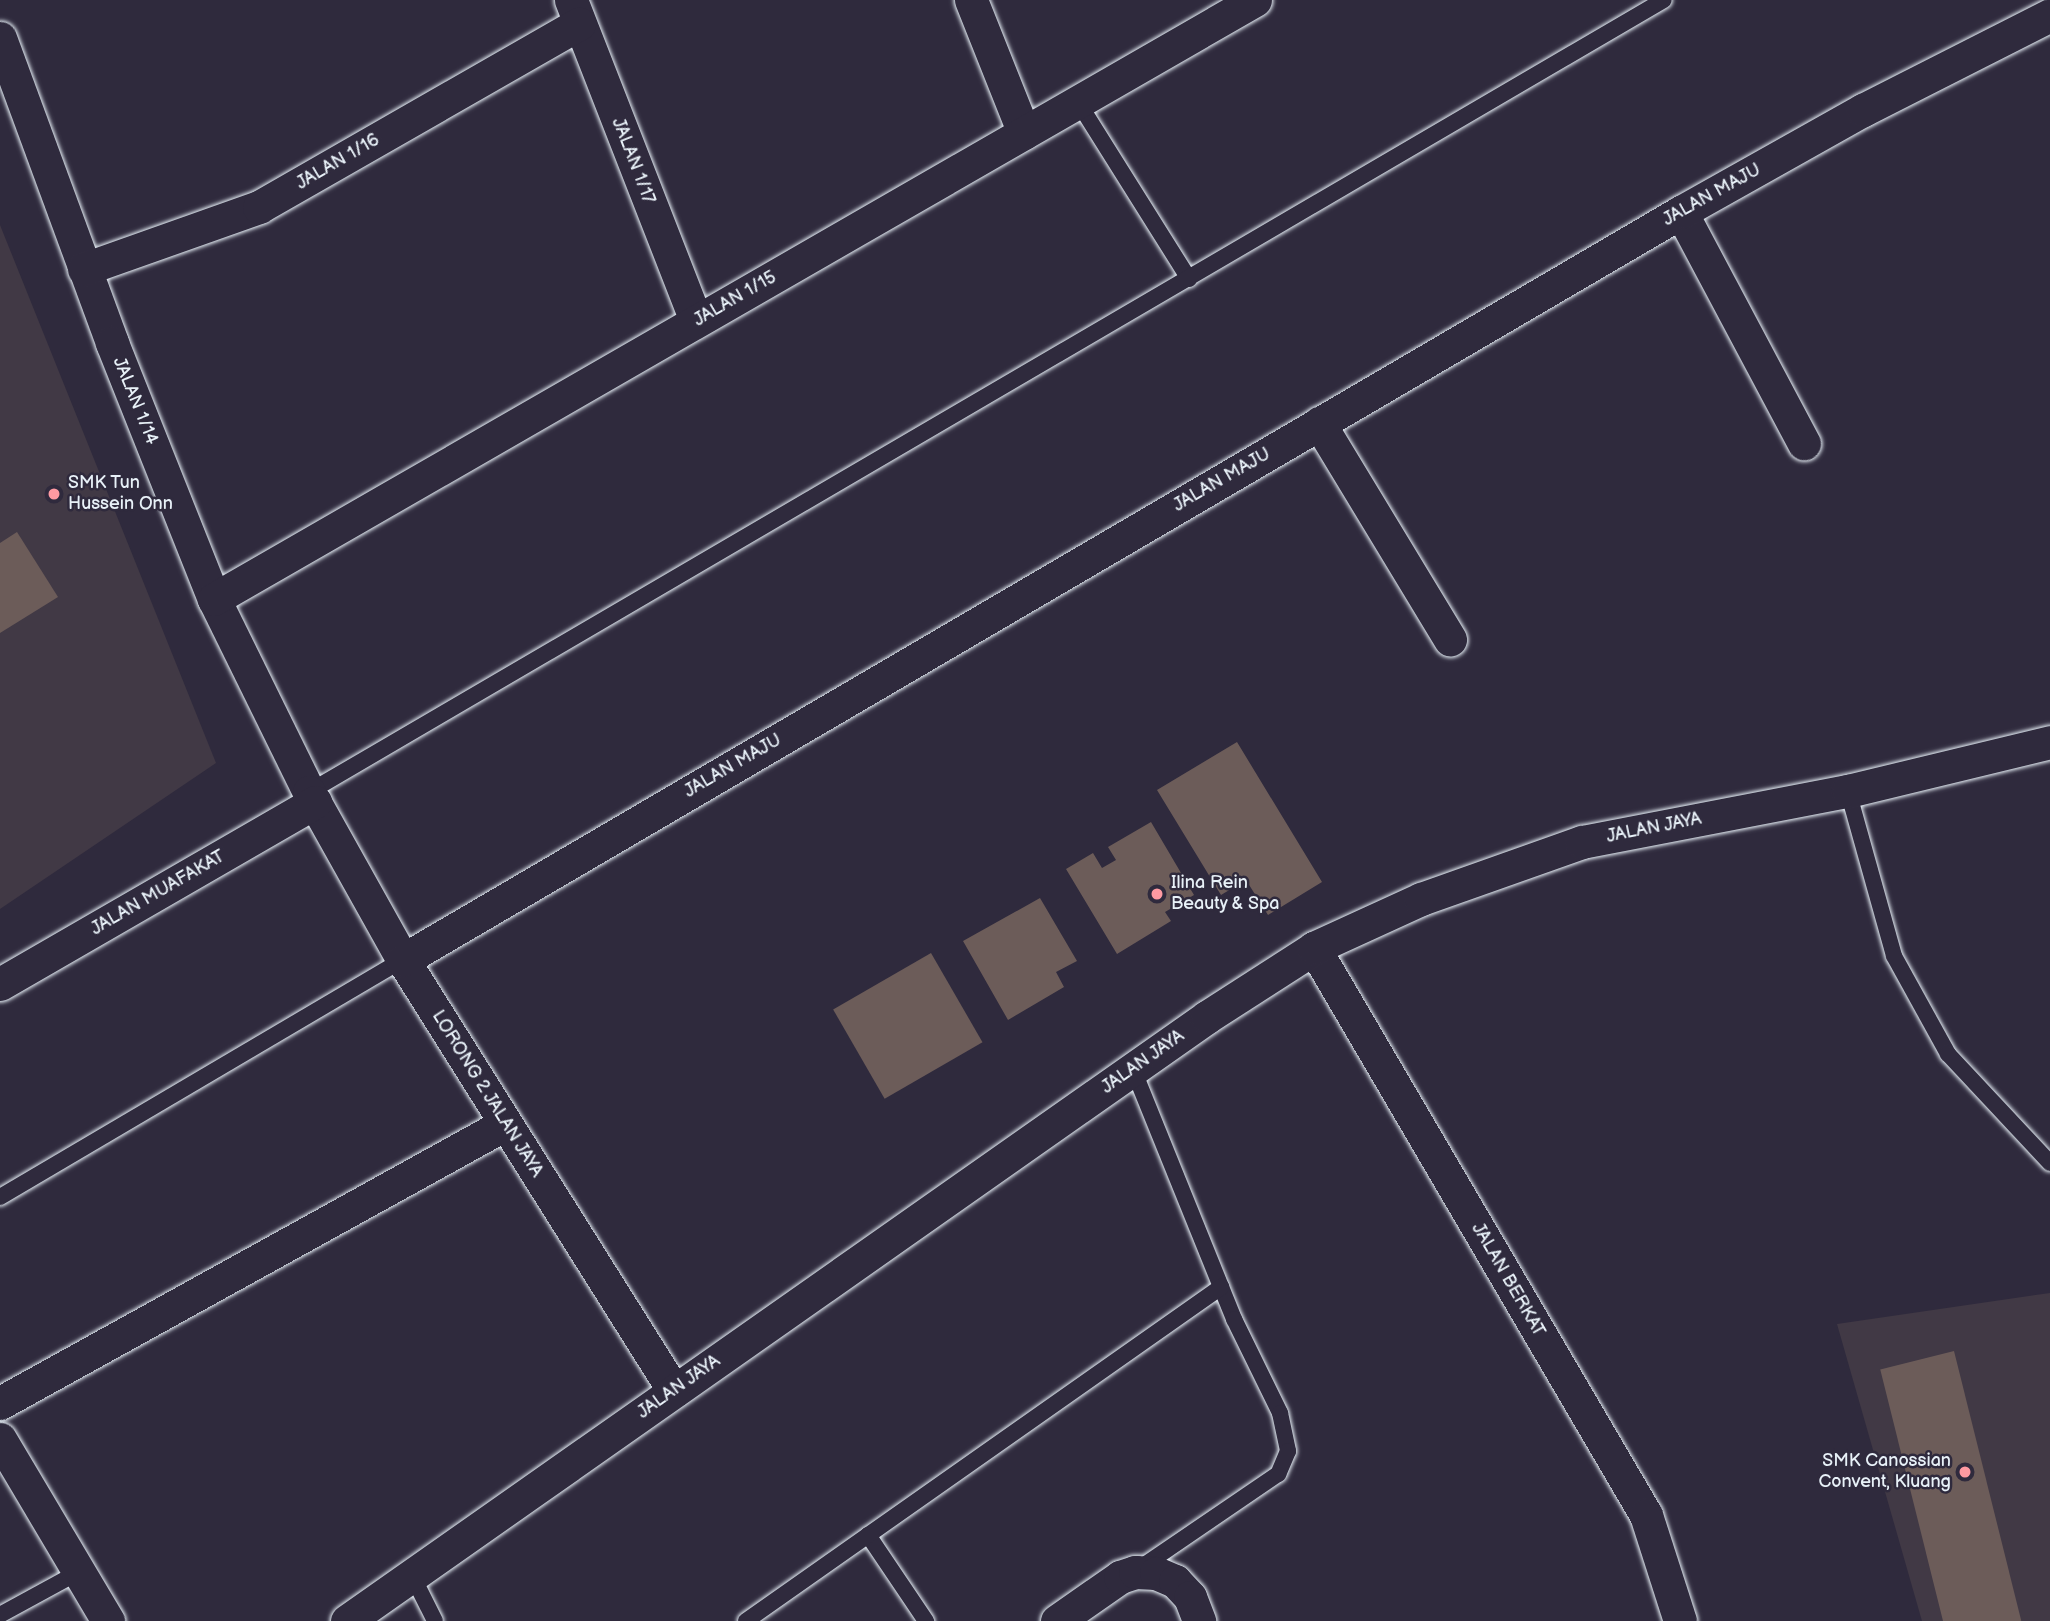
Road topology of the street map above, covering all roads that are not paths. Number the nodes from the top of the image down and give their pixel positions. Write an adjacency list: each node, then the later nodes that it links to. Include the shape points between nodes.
1 (971, 0): 8 (street)
2 (1255, 0): 7 (street, JALAN 1/15)
3 (1664, 0): 11 (lane)
4 (575, 12): 10 (street, JALAN 1/16, via 259,207); 12 (street, JALAN 1/17)
5 (2050, 15): 9 (street, JALAN MAJU, via 1863,110)
6 (0, 38): 10 (street, JALAN 1/14)
7 (1078, 102): 8 (street, JALAN 1/15); 11 (lane)
8 (1024, 133): 12 (street, JALAN 1/15)
9 (1681, 212): 13 (street, JALAN MAJU); 14 (street)
10 (83, 269): 15 (street, JALAN 1/14)
11 (1189, 279): 19 (lane)
12 (696, 321): 15 (street, JALAN 1/15)
13 (1319, 423): 16 (street); 21 (street, JALAN MAJU)
14 (1804, 443)
15 (214, 598): 19 (street, JALAN 1/14)
16 (1450, 639)
17 (2050, 742): 18 (street, JALAN JAYA)
18 (1848, 791): 20 (street, JALAN JAYA, via 1582,842 1421,899); 25 (lane, via 1894,956 1948,1054)
19 (312, 797): 21 (street, LORONG 2 JALAN JAYA); 22 (street, JALAN MUAFAKAT)
20 (1314, 948): 23 (street, JALAN JAYA); 43 (street, JALAN BERKAT, via 1646,1515)
21 (403, 960): 24 (street, LORONG 2 JALAN JAYA); 26 (lane)
22 (0, 984)
23 (1133, 1069): 27 (lane); 28 (street, JALAN JAYA)
24 (505, 1124): 28 (street, LORONG 2 JALAN JAYA); 29 (street)
25 (2050, 1163)
26 (0, 1197)
27 (1221, 1287): 31 (lane); 33 (lane, via 1287,1431 1285,1466)
28 (674, 1391): 34 (street, JALAN JAYA)
29 (0, 1403)
30 (0, 1439): 32 (street)
31 (868, 1535): 39 (lane); 40 (lane)
32 (79, 1572): 35 (lane); 36 (street)
33 (1135, 1572): 41 (street, via 1120,1577); 42 (street, via 1156,1573 1175,1581 1189,1597)
34 (412, 1575): 37 (street, JALAN JAYA); 38 (lane)
35 (0, 1615)
36 (108, 1621)
37 (347, 1621)
38 (435, 1621)
39 (746, 1621)
40 (926, 1621)
41 (1057, 1621)
42 (1199, 1621)
43 (1680, 1621)

